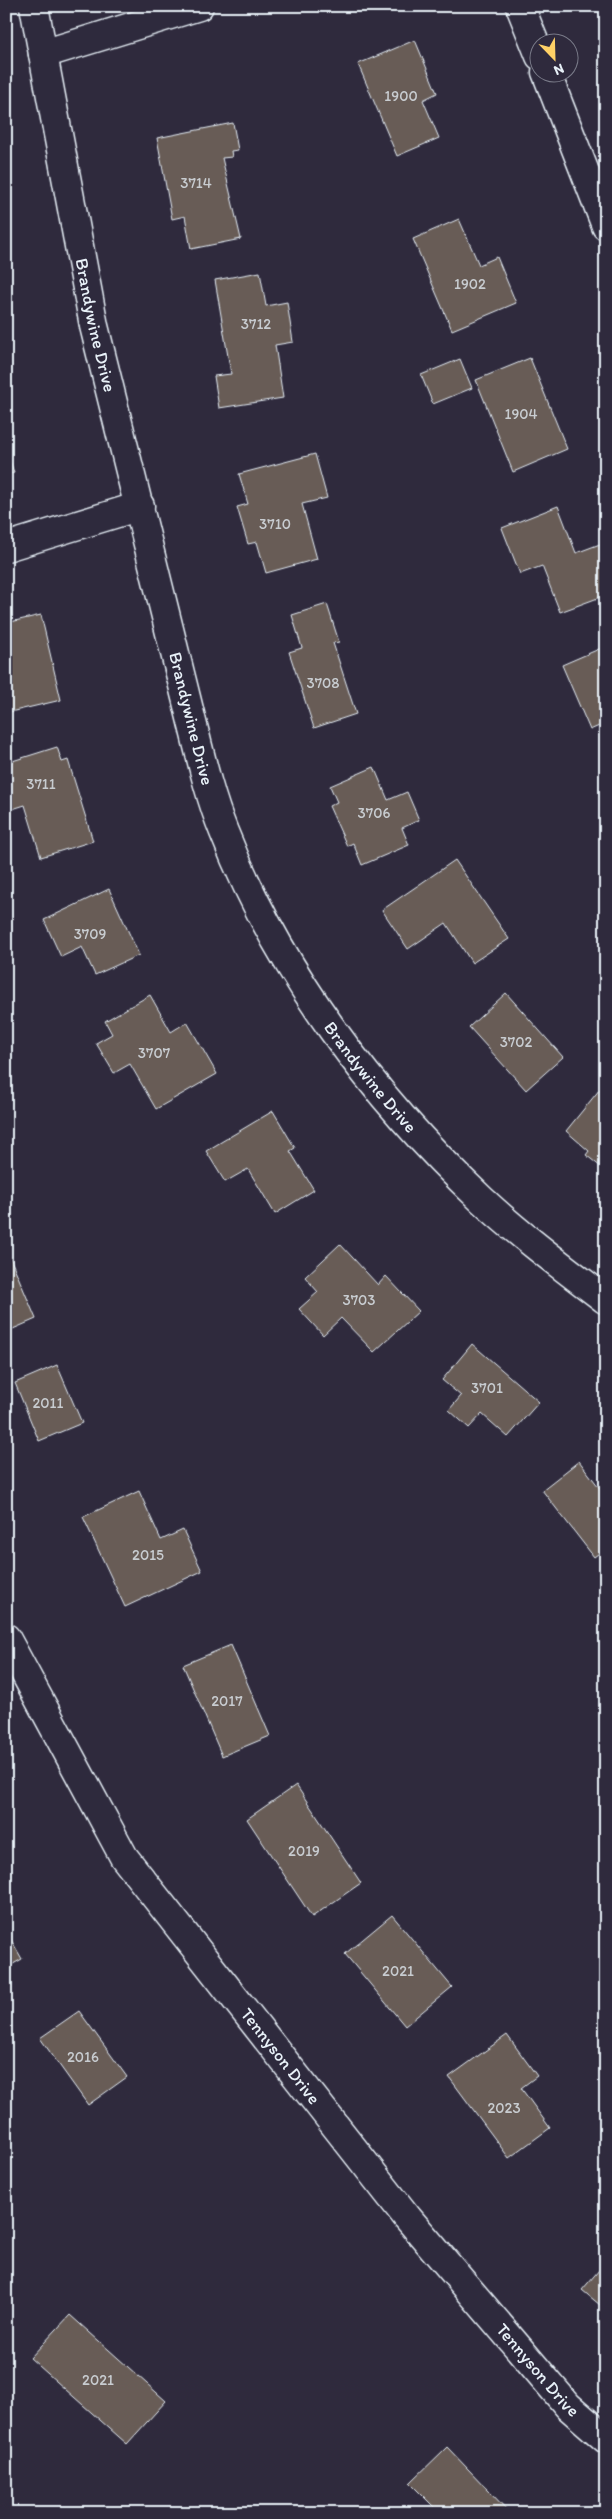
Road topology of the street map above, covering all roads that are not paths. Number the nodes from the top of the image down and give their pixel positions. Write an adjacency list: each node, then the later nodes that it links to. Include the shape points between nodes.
1 (34, 6): 5 (street, Brandywine Drive)
2 (199, 6): 5 (street)
3 (520, 6): 4 (street)
4 (530, 32)
5 (43, 54): 8 (street, Brandywine Drive, via 92,317)
6 (550, 82): 7 (street)
7 (606, 226)
8 (140, 506): 9 (street); 10 (street, Brandywine Drive, via 209,790 224,832 275,938 339,1039 433,1151 484,1201)
9 (6, 547)
10 (606, 1300)
11 (6, 1638): 12 (street, Tennyson Drive, via 124,1856 407,2216 568,2406)
12 (606, 2439)

